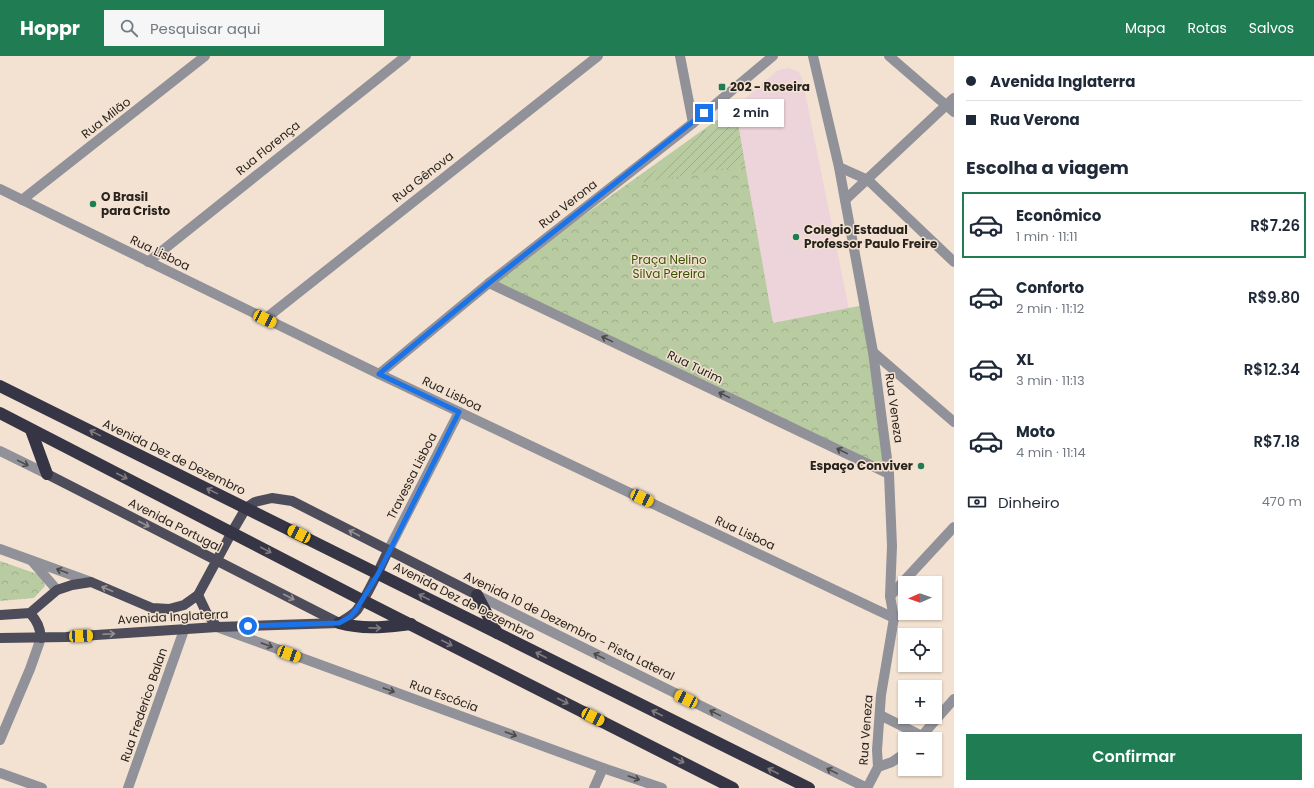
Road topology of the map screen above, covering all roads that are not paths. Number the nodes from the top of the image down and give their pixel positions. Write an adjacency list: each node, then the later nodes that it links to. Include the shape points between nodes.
1 (205, 56): 14 (street, Rua Milão)
2 (406, 56): 16 (street, Rua Florença)
3 (598, 56): 19 (street, Rua Gênova)
4 (680, 56): 10 (street)
5 (773, 56): 10 (street, Rua Verona)
6 (813, 56): 11 (street, Rua Veneza)
7 (889, 56): 9 (street)
8 (954, 98): 9 (street)
9 (950, 109): 12 (street)
10 (693, 123): 18 (street, Rua Verona)
11 (839, 167): 12 (street); 15 (street, Rua Veneza)
12 (868, 180): 15 (street); 17 (street)
13 (0, 189): 14 (street, Rua Lisboa)
14 (22, 200): 16 (street, Rua Lisboa)
15 (846, 200): 20 (street, Rua Veneza)
16 (148, 262): 19 (street, Rua Lisboa)
17 (954, 262)
18 (489, 283): 21 (street, Rua Verona); 29 (street, Rua Turim, one-way to 18)
19 (265, 319): 21 (street, Rua Lisboa)
20 (873, 352): 25 (street); 29 (street, Rua Veneza)
21 (379, 374): 23 (street, Rua Lisboa)
22 (0, 386): 30 (highway, Avenida Dez de Dezembro, one-way to 22)
23 (459, 412): 34 (street, Travessa Lisboa); 46 (street, Rua Lisboa)
24 (0, 413): 26 (highway)
25 (954, 422)
26 (31, 430): 28 (highway); 32 (highway, one-way to 32)
27 (0, 451): 28 (street, Avenida Portugal, one-way to 28)
28 (47, 474): 36 (main road, Avenida Portugal, one-way to 36)
29 (889, 474): 42 (street, Rua Veneza, via 892,546)
30 (246, 508): 32 (main road, Avenida Inglaterra); 34 (main road, one-way to 30, via 292,501 272,498 255,502); 37 (highway, Avenida Dez de Dezembro)
31 (954, 527): 42 (street)
32 (232, 532): 36 (main road, Avenida Inglaterra); 43 (highway, one-way to 43)
33 (0, 550): 35 (street)
34 (388, 551): 37 (main road); 41 (main road, Avenida 10 de Dezembro - Pista Lateral)
35 (32, 561): 38 (street, one-way to 35); 39 (street)
36 (216, 561): 40 (main road, Avenida Inglaterra); 47 (main road, Avenida Portugal, one-way to 47)
37 (378, 574): 43 (main road); 51 (highway, Avenida Dez de Dezembro, one-way to 37)
38 (91, 582): 39 (main road); 40 (main road, Avenida Inglaterra, one-way to 38, via 184,605 169,609 152,608)
39 (57, 590): 44 (main road)
40 (198, 595): 49 (main road)
41 (477, 595): 51 (highway); 69 (street, Avenida 10 de Dezembro - Pista Lateral, one-way to 41)
42 (890, 596): 46 (street, Rua Veneza)
43 (362, 600): 47 (main road, via 353,614); 48 (highway)
44 (30, 613): 45 (main road); 53 (main road, via 38,622)
45 (0, 615)
46 (894, 618): 55 (street, Rua Veneza)
47 (339, 623): 48 (highway, one-way to 48, via 355,627 380,628); 49 (main road, Avenida Inglaterra)
48 (411, 624): 67 (highway, one-way to 67)
49 (217, 627): 50 (main road, Avenida Inglaterra); 61 (street, Rua Escócia, one-way to 61)
50 (184, 630): 53 (main road, Avenida Inglaterra, one-way to 50); 64 (street, Rua Frederico Balan)
51 (497, 633): 68 (highway, Avenida Dez de Dezembro, one-way to 51)
52 (0, 638): 53 (main road, Avenida Inglaterra)
53 (41, 638): 58 (street)
54 (954, 699): 57 (street)
55 (880, 715): 56 (street); 60 (street, Rua Veneza)
56 (910, 732)
57 (925, 732)
58 (0, 740)
59 (898, 758): 60 (street)
60 (878, 767): 69 (street, Rua Veneza)
61 (603, 768): 65 (street); 66 (street, Rua Escócia, one-way to 66)
62 (0, 773): 63 (street)
63 (42, 788)
64 (128, 788)
65 (594, 788)
66 (662, 788)
67 (733, 788)
68 (809, 788)
69 (867, 788)

